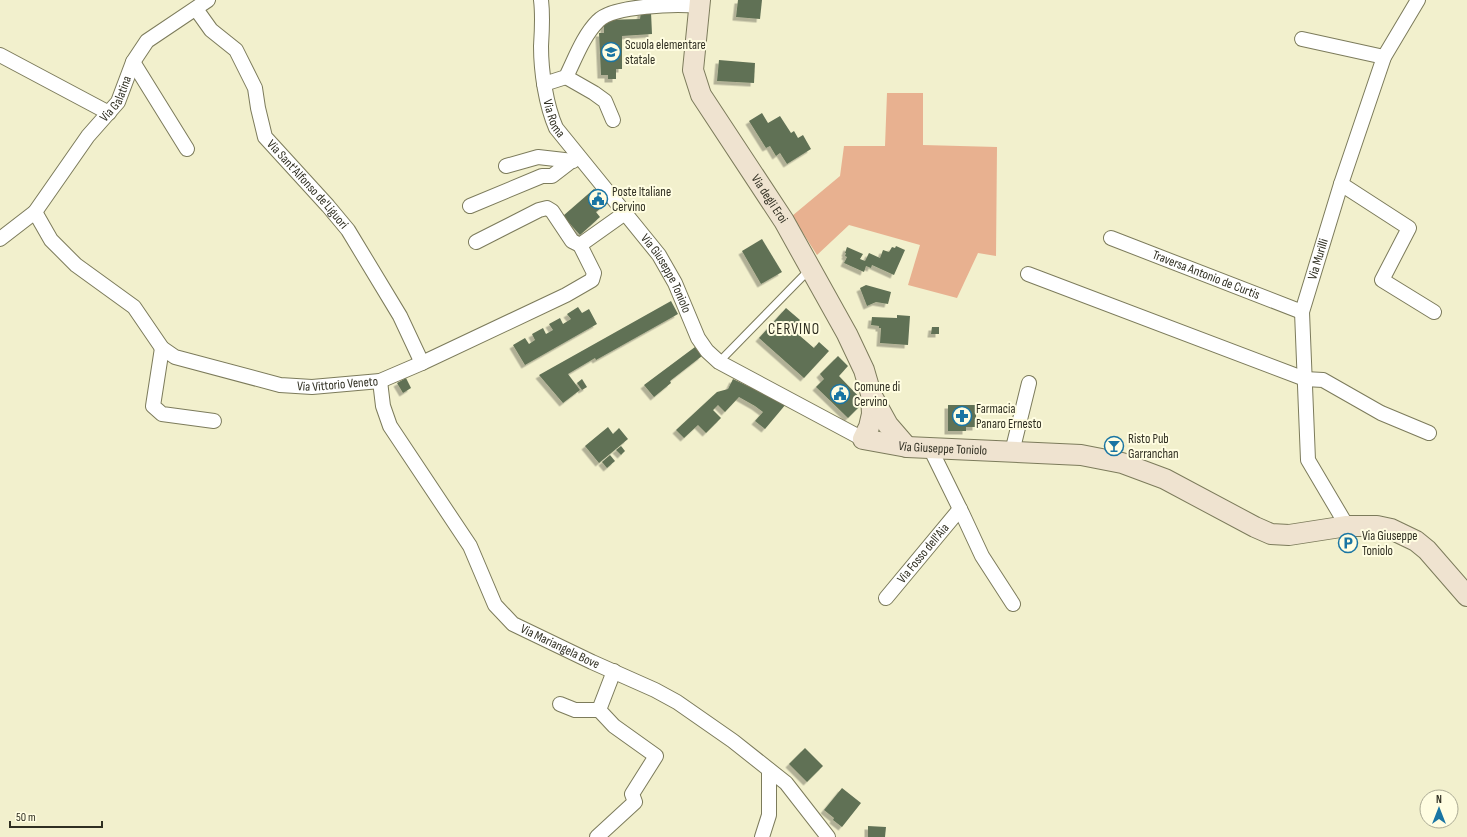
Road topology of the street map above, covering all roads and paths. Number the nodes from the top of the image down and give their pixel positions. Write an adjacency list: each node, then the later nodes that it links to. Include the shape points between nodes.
1 (208, 0): 5 (street, Via Galatina)
2 (541, 0): 11 (street, Via Roma)
3 (1418, 0): 8 (street, Via Murilli)
4 (699, 3): 10 (street, via 642,6 608,14 598,20 588,34); 25 (street, Via degli Eroi, via 693,70 701,94 784,221)
5 (196, 9): 9 (street, Via Galatina, via 147,41); 31 (street, Via Sant'Alfonso de'Liguori, via 211,30 236,50 255,88 264,137 348,230 400,316)
6 (1302, 39): 8 (street)
7 (0, 55): 12 (street)
8 (1384, 56): 17 (street, Via Murilli)
9 (133, 62): 12 (street, Via Galatina, via 118,102); 14 (street)
10 (566, 77): 11 (street); 13 (street, via 605,101)
11 (544, 84): 15 (street, Via Roma, via 550,115)
12 (109, 113): 19 (street, Via Galatina, via 88,136)
13 (613, 120)
14 (187, 149)
15 (576, 159): 16 (street, via 538,157); 18 (street, via 552,176 542,176); 20 (street, Via Roma)
16 (506, 166)
17 (1341, 184): 27 (street, Via Murilli); 28 (street, via 1409,228 1382,280)
18 (470, 206)
19 (35, 212): 22 (street, Via Galatina); 29 (street, Via Vittorio Veneto, via 51,240 76,265 134,307)
20 (624, 213): 24 (street); 30 (street, Via Giuseppe Toniolo, via 660,255 698,338)
21 (1111, 238): 27 (street, Traversa Antonio de Curtis)
22 (0, 239)
23 (476, 242): 24 (street, via 547,208 552,211 572,241)
24 (580, 245): 31 (street, Via Vittorio Veneto, via 594,273 592,280 566,295)
25 (811, 269): 30 (lane); 35 (street, Via degli Eroi, via 864,370)
26 (1028, 274): 32 (street)
27 (1302, 312): 32 (street, Via Murilli)
28 (1434, 312)
29 (162, 348): 33 (street, Via Vittorio Veneto, via 175,357 280,385 312,387); 36 (street, via 153,406 162,414)
30 (719, 362): 38 (street, Via Giuseppe Toniolo)
31 (422, 363): 33 (street, Via Vittorio Veneto)
32 (1305, 379): 37 (street, via 1323,380 1381,413); 43 (street, Via Murilli, via 1308,460)
33 (380, 380): 47 (street, Via Mariangela Bove, via 383,406 390,426 470,546 495,605 513,624)
34 (1029, 383): 41 (street)
35 (871, 394): 38 (street, Via degli Eroi, via 872,414); 39 (street, Via degli Eroi, via 888,425)
36 (214, 421)
37 (1429, 433)
38 (864, 439): 39 (street, Via Giuseppe Toniolo)
39 (907, 447): 40 (street, Via Giuseppe Toniolo)
40 (930, 448): 41 (street, Via Giuseppe Toniolo); 42 (street, Via Fosso dell'Aia)
41 (1012, 452): 43 (street, Via Giuseppe Toniolo, via 1081,455 1122,463 1165,479 1271,534 1289,535)
42 (960, 509): 45 (street, Via Fosso dell'Aia); 46 (street, Via Fosso dell'Aia, via 982,556)
43 (1347, 526): 44 (street, Via Giuseppe Toniolo, via 1377,526 1391,529 1416,541)
44 (1467, 596)
45 (886, 598)
46 (1013, 604)
47 (614, 671): 49 (street); 50 (street, Via Mariangela Bove, via 677,702)
48 (560, 704): 49 (street, via 575,710)
49 (599, 710): 51 (street, via 614,726 656,756 632,794 635,802)
50 (770, 770): 52 (street, via 769,814); 53 (street, Via Mariangela Bove, via 786,783)
51 (597, 837)
52 (762, 837)
53 (828, 837)

